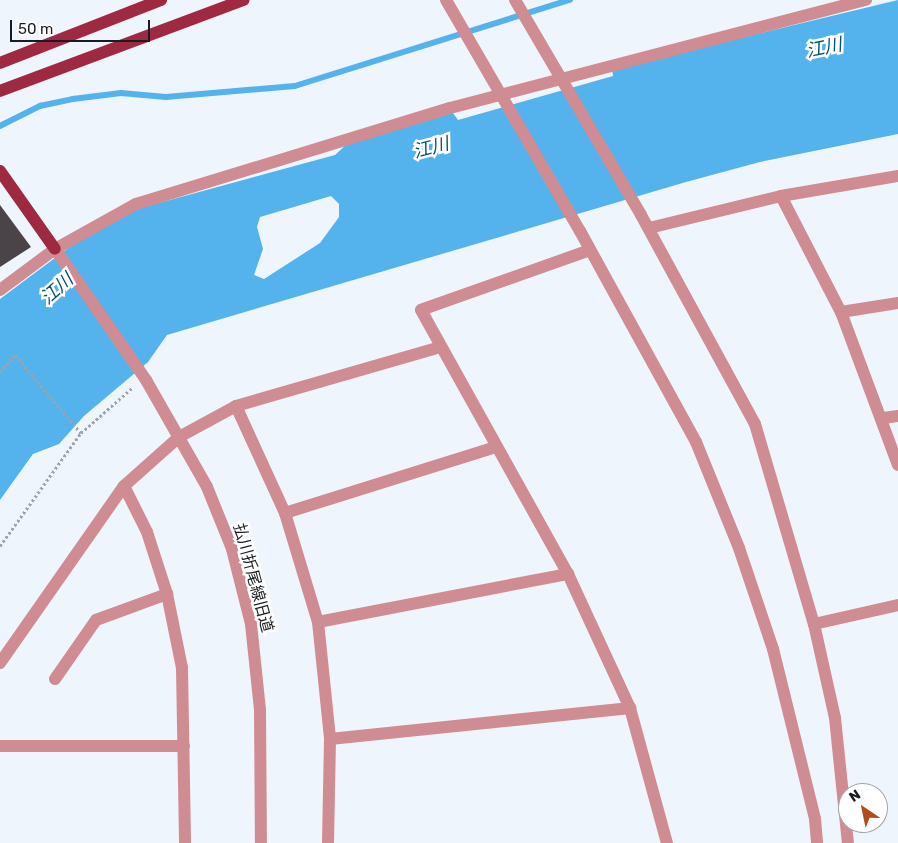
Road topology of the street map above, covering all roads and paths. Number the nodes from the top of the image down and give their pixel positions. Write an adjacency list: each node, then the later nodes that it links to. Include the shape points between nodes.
1 (161, 0): 6 (main road)
2 (244, 0): 7 (main road)
3 (446, 0): 12 (street, bridge)
4 (515, 0): 11 (street, bridge)
5 (866, 0): 13 (street, via 620,62 342,139 330,147 136,204)
6 (0, 63)
7 (0, 91)
8 (0, 171): 13 (main road)
9 (898, 176): 10 (street)
10 (781, 196): 11 (street); 16 (street)
11 (650, 228): 34 (street, via 755,424)
12 (590, 250): 17 (street, via 421,310); 45 (street, via 696,442 739,548 773,649 816,819)
13 (58, 252): 14 (street); 24 (street, 払川折尾線旧道, via 146,380)
14 (0, 290)
15 (898, 303): 16 (street)
16 (842, 312): 22 (street)
17 (440, 347): 20 (street); 25 (street)
18 (0, 372): 23 (path, via 16,355)
19 (133, 387): 23 (path)
20 (236, 406): 24 (street); 28 (street)
21 (898, 416): 22 (street)
22 (883, 418): 26 (street)
23 (81, 433): 29 (path)
24 (179, 437): 27 (street); 42 (street, 払川折尾線旧道, via 207,487 232,549 251,624 260,710)
25 (496, 447): 28 (street); 30 (street)
26 (898, 466)
27 (124, 486): 31 (street, via 147,532); 35 (street)
28 (285, 513): 33 (street)
29 (0, 546)
30 (568, 574): 33 (street); 37 (street)
31 (167, 594): 36 (street, via 96,620); 40 (street, via 182,668)
32 (898, 605): 34 (street)
33 (318, 622): 38 (street)
34 (814, 624): 46 (street, via 835,718)
35 (0, 663)
36 (56, 679)
37 (630, 708): 38 (street); 44 (street)
38 (330, 739): 43 (street)
39 (0, 746): 40 (street)
40 (184, 746): 41 (street)
41 (185, 843)
42 (261, 843)
43 (328, 843)
44 (667, 843)
45 (816, 843)
46 (848, 843)

